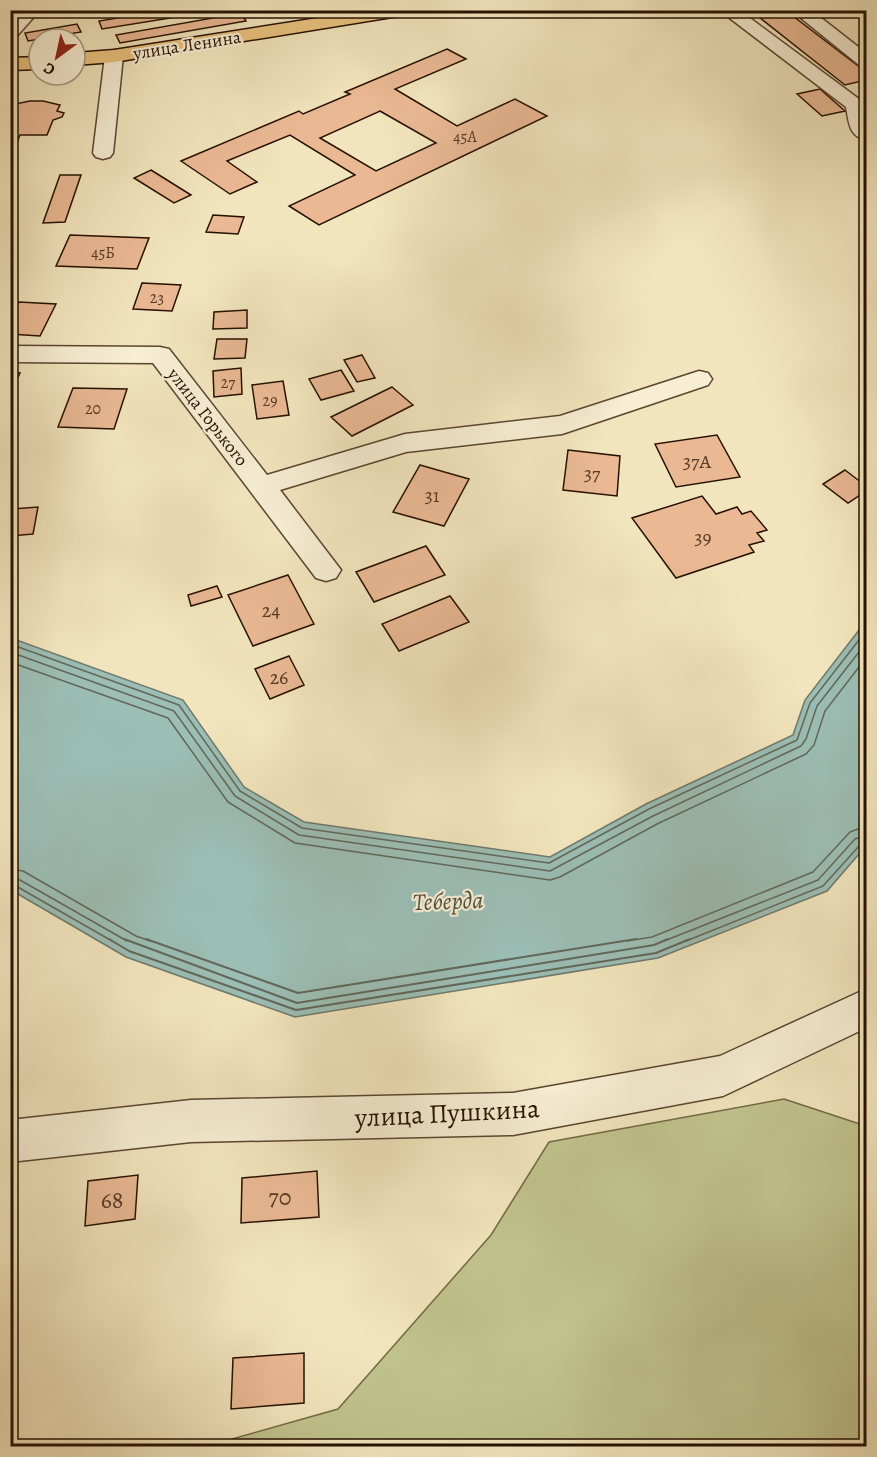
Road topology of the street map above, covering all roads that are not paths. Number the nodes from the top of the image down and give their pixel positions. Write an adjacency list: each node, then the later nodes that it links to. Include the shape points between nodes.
1 (32, 10): 5 (street)
2 (405, 10): 6 (main road, улица Ленина)
3 (727, 10): 11 (street)
4 (799, 10): 8 (street)
5 (12, 29)
6 (114, 56): 7 (main road, улица Ленина); 13 (street)
7 (87, 58)
8 (867, 61)
9 (27, 63): 10 (main road)
10 (10, 64)
11 (861, 104): 12 (street, via 860,130)
12 (867, 134)
13 (103, 153)
14 (10, 354): 16 (street, улица Горького, via 160,355)
15 (699, 379): 16 (street, via 562,425 405,443)
16 (262, 486): 17 (street, улица Горького)
17 (326, 570)
18 (867, 1008): 19 (street, улица Пушкина, via 723,1076 513,1114 191,1121)
19 (10, 1141)

